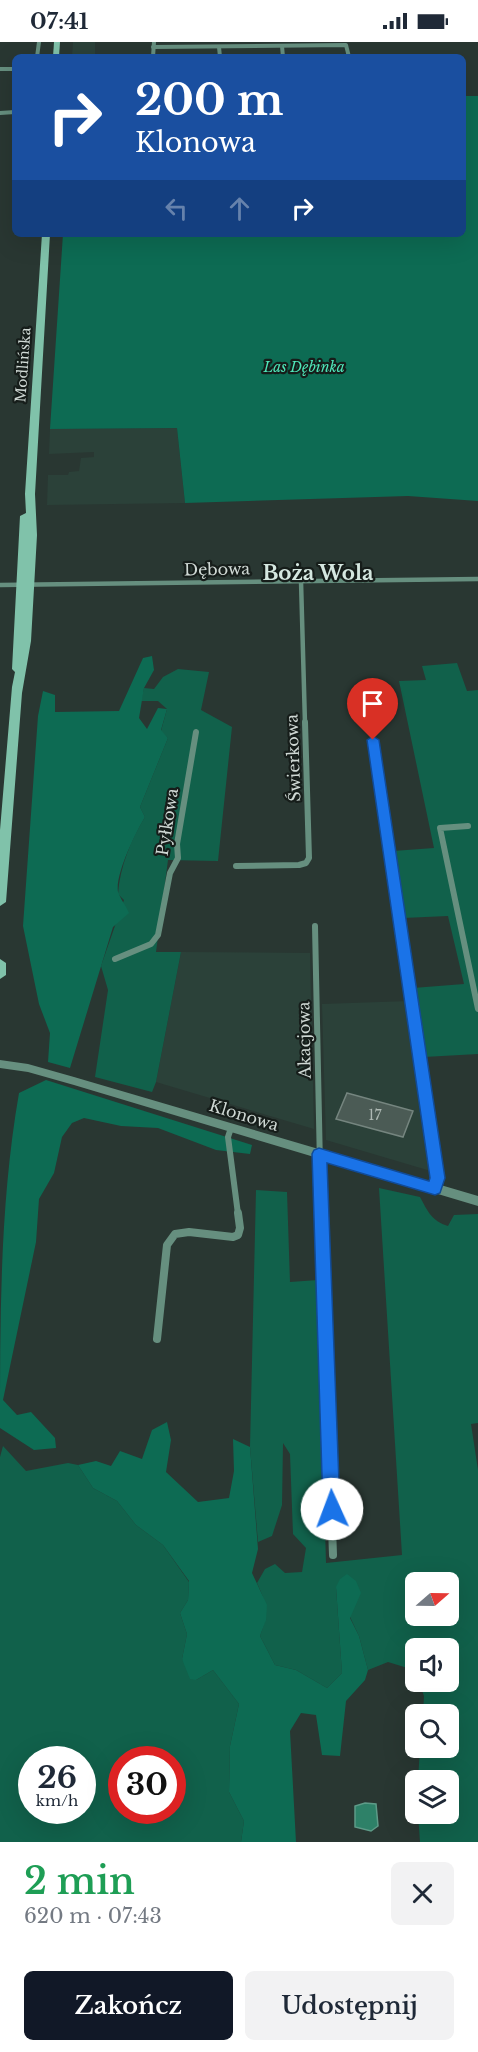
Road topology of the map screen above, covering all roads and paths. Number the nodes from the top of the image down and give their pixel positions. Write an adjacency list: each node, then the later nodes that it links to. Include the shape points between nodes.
1 (153, 42): 4 (street)
2 (230, 44): 3 (street); 5 (street)
3 (282, 46): 8 (street); 9 (street, via 346,45)
4 (153, 47): 5 (street); 6 (street)
5 (219, 47): 7 (street)
6 (153, 54)
7 (220, 54)
8 (283, 54)
9 (348, 54)
10 (46, 237): 13 (main road, Modlińska, via 30,497 32,518)
11 (478, 579): 12 (street, Dębowa)
12 (301, 581): 13 (street, Dębowa); 18 (street, Świerkowa, via 309,858 299,865)
13 (25, 584): 14 (street, Dębowa); 19 (main road, Modlińska, via 25,653 17,692)
14 (0, 585)
15 (196, 732): 22 (street, Pyłkowa, via 178,858 170,873 158,935 151,944)
16 (373, 740): 29 (street, via 438,1178)
17 (468, 826): 25 (street, via 440,828)
18 (236, 866)
19 (1, 882): 20 (main road, Modlińska)
20 (0, 902)
21 (315, 926): 28 (street, Akacjowa)
22 (115, 959)
23 (0, 963): 24 (main road)
24 (0, 975)
25 (478, 1009)
26 (0, 1064): 27 (street, Klonowa, via 28,1068)
27 (231, 1128): 28 (street, Klonowa); 31 (street, via 228,1137 238,1235 175,1234 167,1245)
28 (319, 1154): 29 (street, Klonowa); 32 (street, Akacjowa)
29 (435, 1188): 30 (street, Klonowa)
30 (478, 1201)
31 (157, 1339)
32 (333, 1555)

